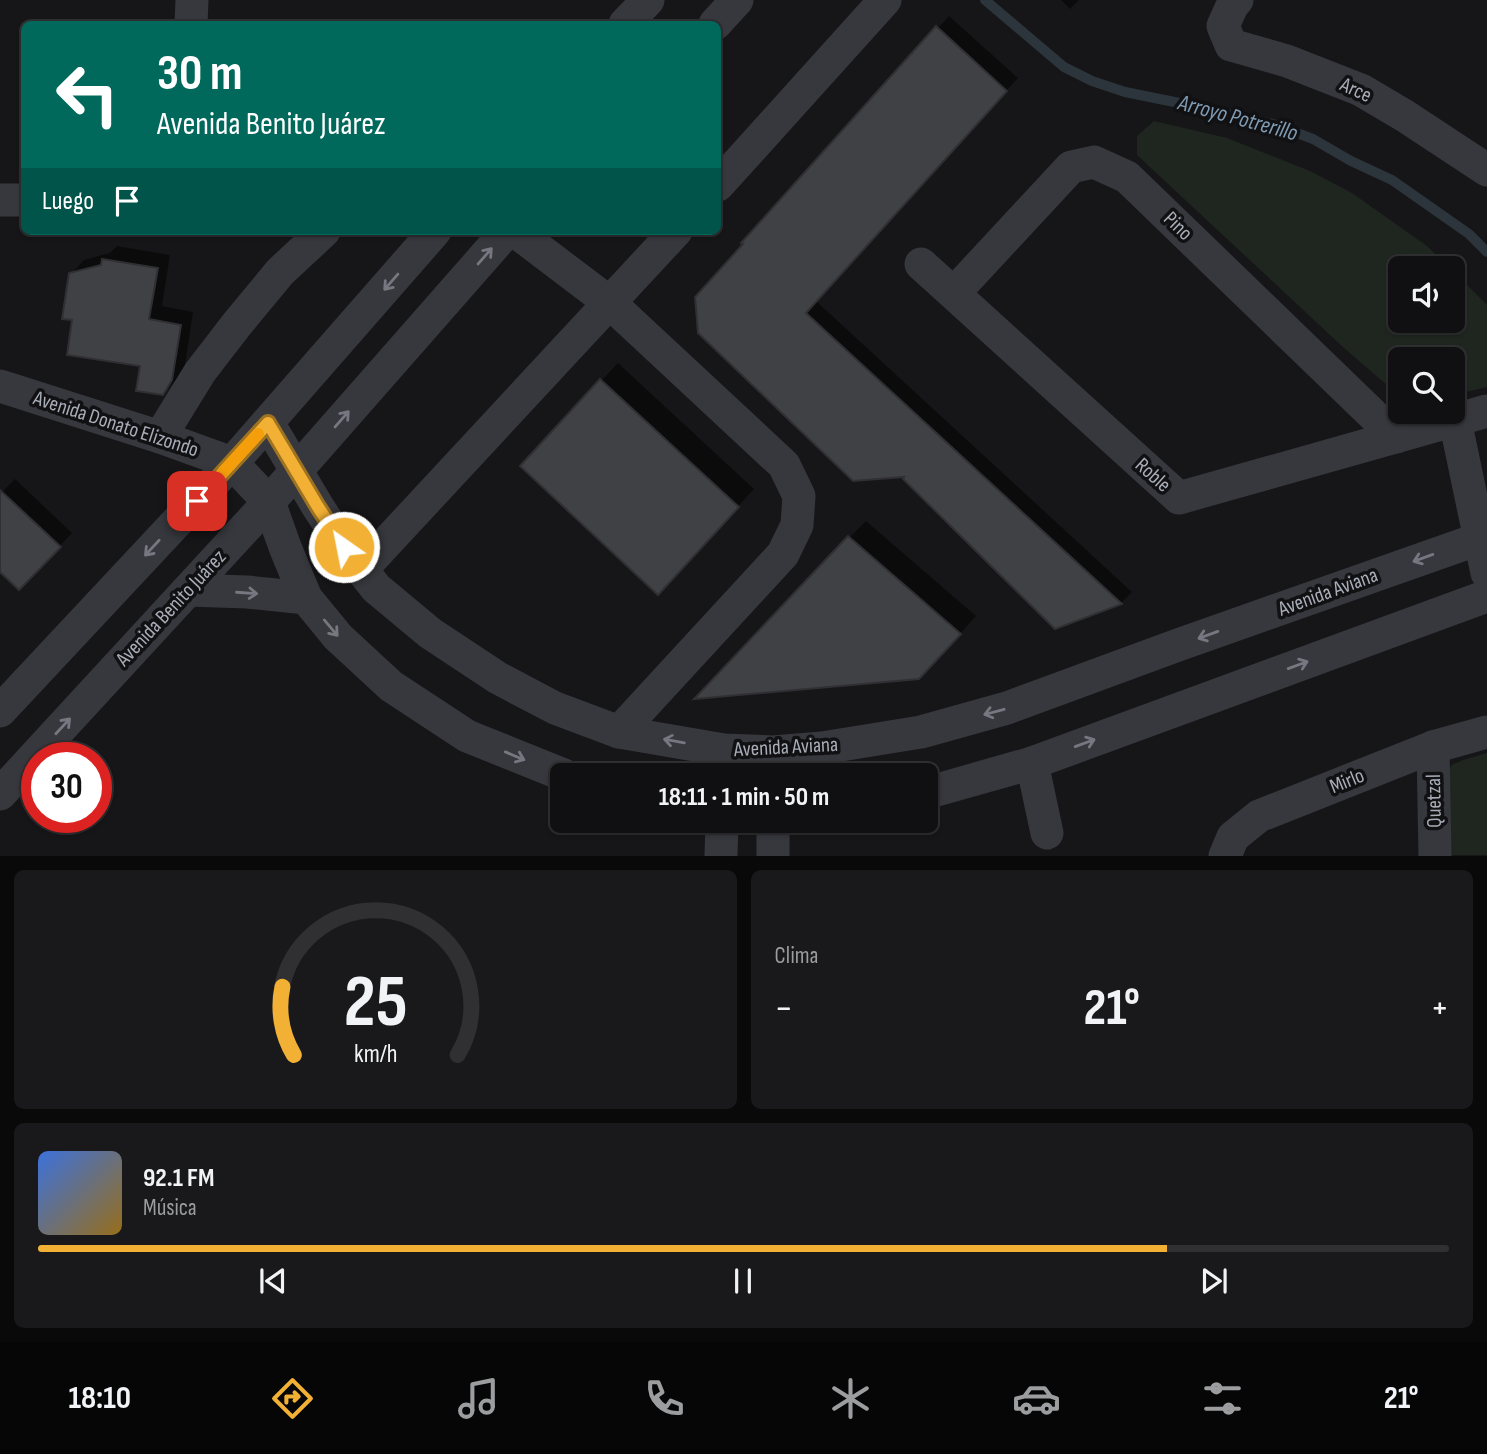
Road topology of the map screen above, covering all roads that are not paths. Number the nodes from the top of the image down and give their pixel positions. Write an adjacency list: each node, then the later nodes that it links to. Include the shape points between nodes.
1 (192, 0): 6 (street)
2 (648, 0): 7 (street)
3 (737, 0): 8 (street)
4 (885, 0): 10 (street)
5 (1230, 13): 9 (street, Arce, via 1231,45 1361,90)
6 (191, 21)
7 (628, 21)
8 (718, 21)
9 (1487, 170)
10 (721, 182)
11 (0, 200): 12 (street)
12 (21, 200)
13 (320, 235): 27 (street, via 280,272 237,324 200,372)
14 (432, 235): 24 (street, one-way to 24)
15 (503, 235): 30 (street, Avenida Benito Juárez, one-way to 15)
16 (520, 235): 20 (street)
17 (672, 235): 20 (street)
18 (921, 264): 19 (street, Roble)
19 (954, 293): 28 (street, Roble, via 1179,498); 28 (street, Pino, via 1071,167 1094,162 1127,177)
20 (610, 303): 33 (street); 39 (street, via 784,465 799,496 797,525 783,554)
21 (0, 386): 27 (street, Avenida Donato Elizondo)
22 (1487, 411): 23 (street, Roble)
23 (1465, 417)
24 (268, 423): 29 (street); 30 (street, Avenida Aviana)
25 (1441, 424): 28 (street, Roble)
26 (1456, 424): 32 (street)
27 (160, 437): 29 (street, Avenida Donato Elizondo)
28 (1396, 437)
29 (232, 463): 31 (street); 38 (street, one-way to 38)
30 (297, 470): 31 (street, Avenida Benito Juárez); 33 (street, Avenida Aviana)
31 (269, 502): 35 (street, Avenida Benito Juárez); 37 (street)
32 (1483, 537): 34 (street); 44 (street, Avenida Aviana, one-way to 44, via 1007,708 921,732 822,748)
33 (362, 569): 39 (street, Avenida Aviana, via 376,588 429,633 498,678 555,708)
34 (1487, 573)
35 (188, 590): 37 (street, one-way to 37); 47 (street, Avenida Benito Juárez, one-way to 35)
36 (1487, 596): 42 (street, one-way to 36)
37 (306, 598): 45 (street, one-way to 45, via 338,637 391,686 467,736)
38 (0, 711)
39 (619, 732): 43 (street, Avenida Aviana, one-way to 39)
40 (1487, 732): 41 (street, Mirlo)
41 (1433, 747): 53 (street, Mirlo, via 1259,816 1233,837); 54 (street, Quetzal)
42 (1032, 762): 46 (street); 50 (street)
43 (723, 763)
44 (776, 763)
45 (550, 769)
46 (938, 790)
47 (0, 794)
48 (722, 833): 51 (street)
49 (773, 833): 52 (street)
50 (1047, 833)
51 (721, 856)
52 (773, 856)
53 (1225, 856)
54 (1435, 856)

